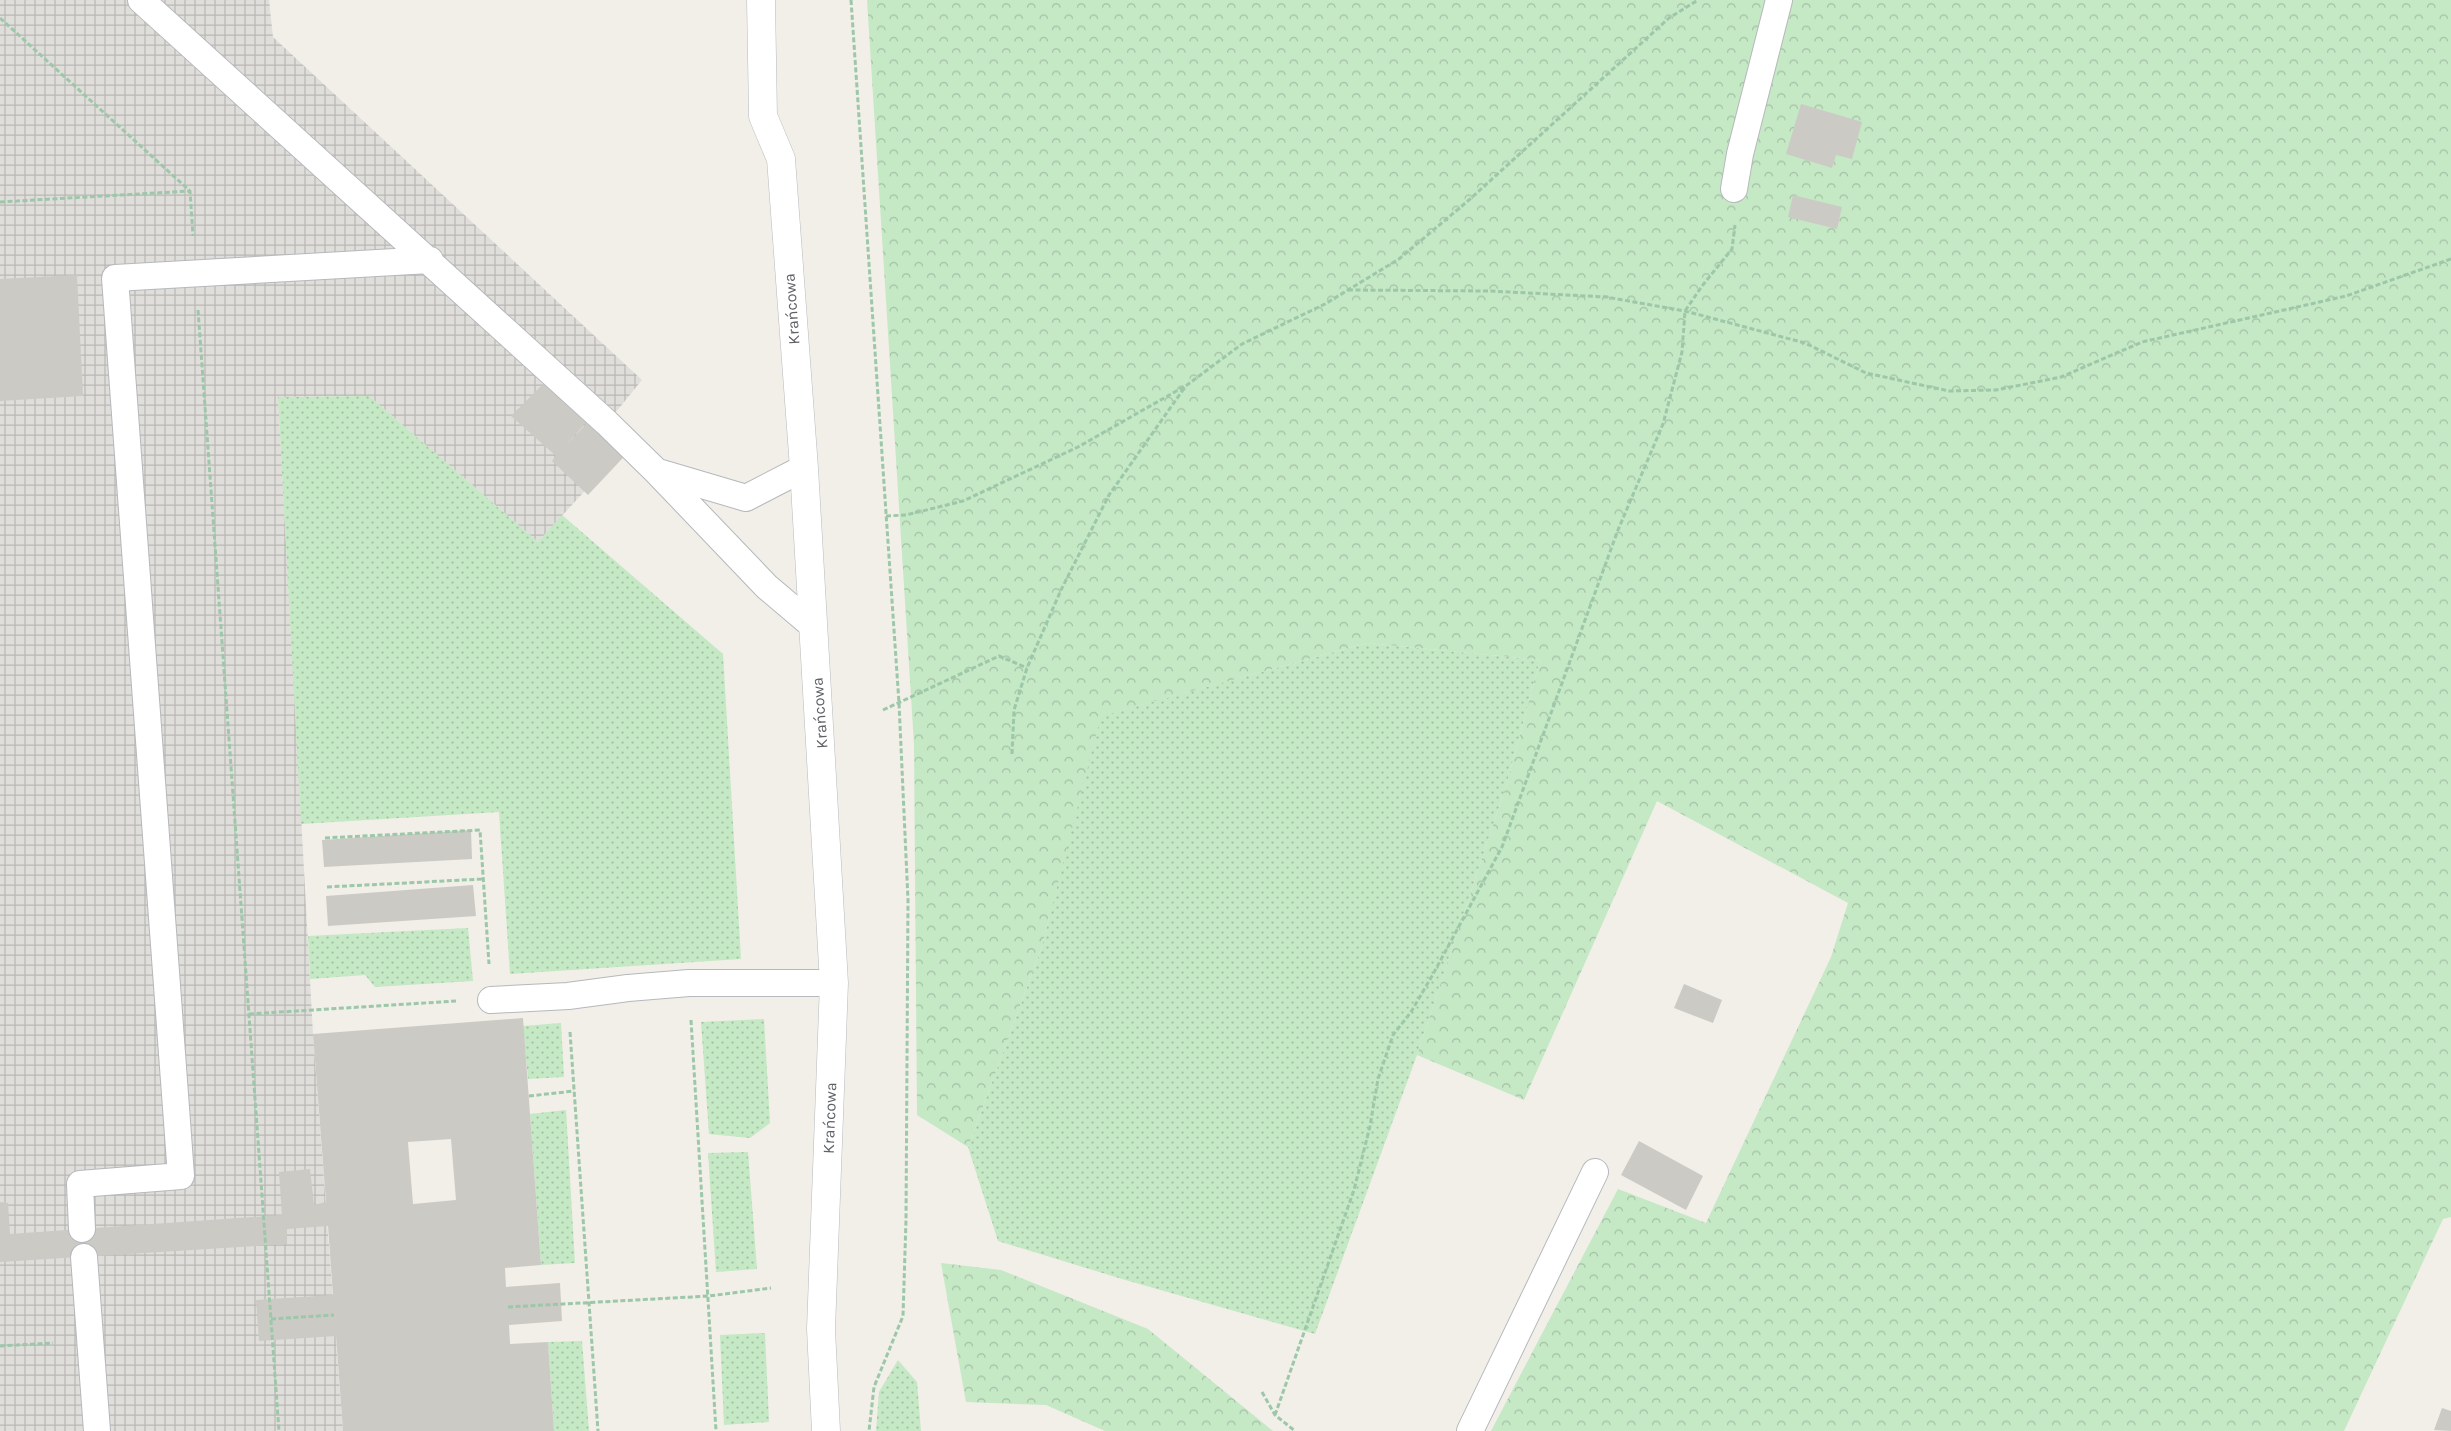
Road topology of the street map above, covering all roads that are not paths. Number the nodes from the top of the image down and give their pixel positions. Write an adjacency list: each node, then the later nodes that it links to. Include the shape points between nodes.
1 (141, 0): 5 (lane)
2 (761, 0): 6 (street, Krańcowa, via 763,116 781,159)
3 (1779, 0): 4 (lane)
4 (1734, 189)
5 (430, 260): 7 (lane); 12 (lane, via 115,278 181,1176 80,1184)
6 (804, 468): 7 (lane, via 746,498); 8 (street, Krańcowa)
7 (657, 472): 8 (lane, via 767,587)
8 (812, 625): 9 (street, Krańcowa)
9 (834, 983): 10 (lane, via 689,983 568,996); 15 (street, Krańcowa, via 821,1329)
10 (491, 1000)
11 (1595, 1172): 16 (lane)
12 (82, 1229)
13 (84, 1257): 14 (lane)
14 (97, 1431)
15 (826, 1431)
16 (1470, 1431)

